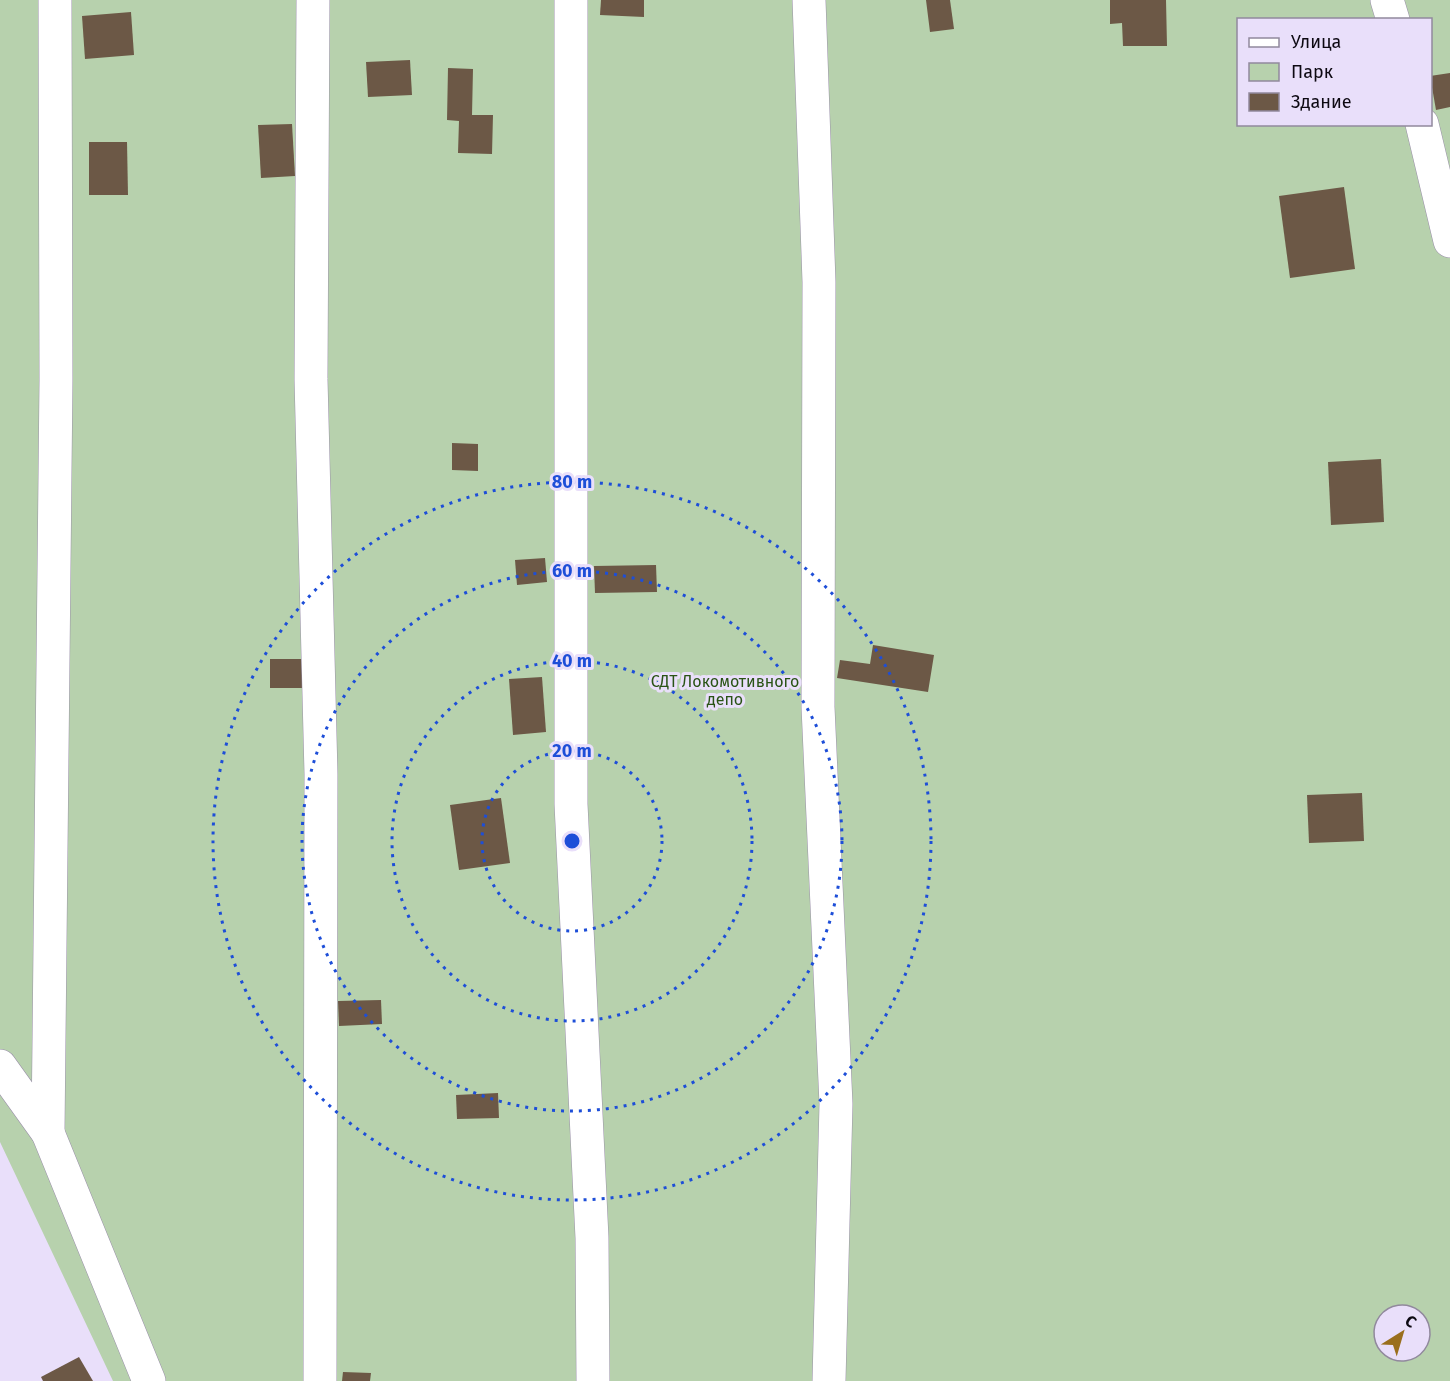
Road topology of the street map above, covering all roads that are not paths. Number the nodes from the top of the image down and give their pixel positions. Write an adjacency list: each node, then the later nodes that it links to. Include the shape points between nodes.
1 (55, 0): 10 (street, via 56,380)
2 (313, 0): 12 (street, via 311,379 321,774)
3 (571, 0): 13 (street, via 571,804 592,1238)
4 (809, 0): 14 (street, via 819,282 818,707 836,1104)
5 (1387, 0): 6 (street)
6 (1392, 18)
7 (1422, 126): 8 (street)
8 (1450, 241)
9 (0, 1066): 10 (street)
10 (48, 1133): 11 (street)
11 (149, 1381)
12 (320, 1381)
13 (593, 1381)
14 (829, 1381)

